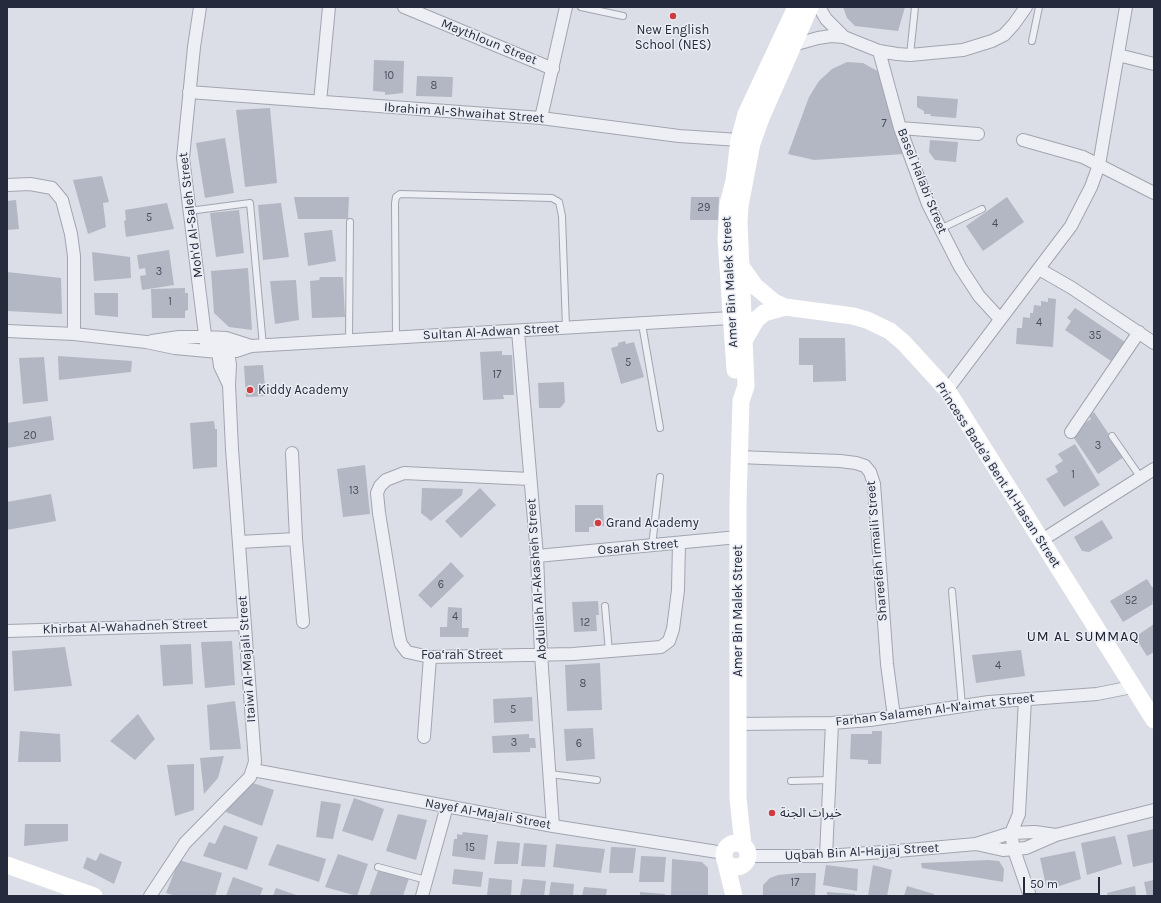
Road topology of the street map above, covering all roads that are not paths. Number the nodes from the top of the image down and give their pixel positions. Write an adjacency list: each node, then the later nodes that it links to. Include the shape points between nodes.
1 (200, 7): 22 (street, Moh'd Al-Saleh Street)
2 (329, 7): 23 (street)
3 (404, 7): 21 (street, Maythloun Street)
4 (566, 7): 21 (street)
5 (581, 7): 13 (lane)
6 (796, 7): 28 (street, Amer Bin Malek Street, via 746,114)
7 (810, 7): 16 (street, Amer Bin Malek Street)
8 (819, 7): 14 (street, via 826,19)
9 (915, 7): 18 (lane)
10 (1026, 7): 18 (street, via 1004,35 992,41 963,50)
11 (1039, 7): 15 (lane)
12 (1126, 7): 19 (street)
13 (623, 16)
14 (844, 38): 16 (street, via 818,38); 17 (street)
15 (1032, 41)
16 (793, 46): 28 (street, Amer Bin Malek Street)
17 (878, 51): 18 (street); 25 (street, Basel Halabi Street)
18 (910, 54)
19 (1118, 55): 20 (street); 29 (street)
20 (1154, 64)
21 (553, 68): 24 (street)
22 (189, 92): 23 (street, Ibrahim Al-Shwaihat Street); 33 (street, Moh'd Al-Saleh Street, via 183,158)
23 (320, 102): 24 (street, Ibrahim Al-Shwaihat Street)
24 (541, 118): 28 (street, Ibrahim Al-Shwaihat Street)
25 (900, 128): 26 (street); 35 (street, Basel Halabi Street, via 925,197)
26 (978, 134)
27 (1023, 140): 29 (street)
28 (746, 142): 36 (street, Amer Bin Malek Street, via 740,206); 39 (street, Amer Bin Malek Street, via 726,222)
29 (1099, 164): 31 (street); 37 (street, via 1091,187 1071,226)
30 (7, 185): 46 (street, via 30,184 52,188 62,200 70,226 74,256)
31 (1154, 193)
32 (982, 209): 35 (lane)
33 (189, 211): 48 (street, Moh'd Al-Saleh Street); 53 (lane, via 250,203)
34 (350, 222): 50 (lane)
35 (940, 229): 40 (street, Basel Halabi Street, via 978,296)
36 (741, 266): 38 (street, Princess Bade'a Bent Al-Hasan Street, via 755,286 774,302); 49 (street, Amer Bin Malek Street)
37 (1039, 269): 40 (street); 45 (street)
38 (785, 307): 49 (street, Princess Bade'a Bent Al-Hasan Street, via 774,309 756,320); 55 (street, Princess Bade'a Bent Al-Hasan Street, via 853,316 877,324 904,343)
39 (731, 318): 41 (street, Sultan Al-Adwan Street); 56 (street, Amer Bin Malek Street, via 737,392)
40 (1000, 319): 55 (street)
41 (642, 324): 42 (street, Sultan Al-Adwan Street); 57 (lane)
42 (566, 328): 44 (street, Sultan Al-Adwan Street); 47 (lane, via 562,216 559,202 552,198 400,194 396,197 395,203)
43 (7, 331): 46 (street, Sultan Al-Adwan Street)
44 (518, 331): 47 (street, Sultan Al-Adwan Street); 65 (street, Abdullah Al-Akasheh Street)
45 (1139, 332): 52 (street); 58 (street)
46 (74, 334): 51 (street, Sultan Al-Adwan Street)
47 (396, 337): 50 (street, Sultan Al-Adwan Street)
48 (216, 338): 51 (street, Sultan Al-Adwan Street, via 179,337); 53 (street, Sultan Al-Adwan Street); 54 (street, Moh'd Al-Saleh Street); 54 (street, Itaiwi Al-Majali Street)
49 (745, 339): 56 (street, Amer Bin Malek Street, via 746,386)
50 (349, 340): 53 (street, Sultan Al-Adwan Street)
51 (146, 342): 54 (street, Sultan Al-Adwan Street)
52 (1154, 342)
53 (257, 346): 54 (street, Sultan Al-Adwan Street)
54 (218, 352): 69 (street, Itaiwi Al-Majali Street, via 231,374 229,385)
55 (946, 390): 68 (street, Princess Bade'a Bent Al-Hasan Street)
56 (741, 401): 61 (street, Amer Bin Malek Street)
57 (660, 428)
58 (1071, 432)
59 (1112, 436): 64 (lane)
60 (292, 453): 67 (street)
61 (738, 457): 66 (street, Amer Bin Malek Street); 84 (street, Shareefah Irmaili Street, via 840,461 865,466 870,472 874,484 887,664)
62 (1154, 469): 64 (street)
63 (660, 477): 71 (lane)
64 (1141, 478): 68 (street)
65 (530, 479): 72 (street, Abdullah Al-Akasheh Street); 80 (street, Foa‘rah Street, via 404,473 386,480 380,486 377,493 379,513 401,644 408,652)
66 (738, 537): 70 (street, Osarah Street); 87 (street, Amer Bin Malek Street)
67 (296, 539): 69 (street); 75 (street)
68 (1042, 540): 81 (street, Princess Bade'a Bent Al-Hasan Street)
69 (239, 542): 76 (street, Itaiwi Al-Majali Street)
70 (678, 543): 71 (street, Osarah Street); 78 (street, Foa‘rah Street, via 678,590 669,641 661,647)
71 (652, 546): 72 (street, Osarah Street)
72 (537, 556): 79 (street, Abdullah Al-Akasheh Street)
73 (952, 591): 83 (lane)
74 (605, 606): 78 (lane)
75 (303, 622)
76 (244, 624): 77 (street, Khirbat Al-Wahadneh Street); 89 (street, Itaiwi Al-Majali Street, via 254,752)
77 (7, 631)
78 (609, 652): 79 (street, Foa‘rah Street)
79 (541, 654): 80 (street, Foa‘rah Street); 90 (street, Abdullah Al-Akasheh Street)
80 (430, 657): 88 (street)
81 (1132, 687): 82 (street, Farhan Salameh Al-N'aimat Street, via 1097,694); 85 (street, Princess Bade'a Bent Al-Hasan Street)
82 (1025, 699): 83 (street, Farhan Salameh Al-N'aimat Street); 96 (street)
83 (962, 706): 84 (street, Farhan Salameh Al-N'aimat Street)
84 (894, 717): 86 (street, Farhan Salameh Al-N'aimat Street)
85 (1154, 720)
86 (832, 723): 87 (street, Farhan Salameh Al-N'aimat Street); 92 (street)
87 (738, 724): 104 (street, Amer Bin Malek Street, via 738,798 732,815)
88 (424, 737)
89 (253, 770): 94 (street, Nayef Al-Majali Street); 111 (street, via 246,782 185,843)
90 (550, 774): 91 (lane); 97 (street, Abdullah Al-Akasheh Street)
91 (597, 780)
92 (830, 780): 93 (lane); 105 (street)
93 (791, 781)
94 (447, 806): 97 (street, Nayef Al-Majali Street); 109 (street)
95 (1154, 810): 100 (street, Uqbah Bin Al-Hajjaj Street)
96 (1019, 814): 98 (street); 99 (street)
97 (553, 826): 104 (street, Nayef Al-Majali Street)
98 (1025, 832): 99 (street, Uqbah Bin Al-Hajjaj Street); 100 (street, Uqbah Bin Al-Hajjaj Street); 102 (street)
99 (1011, 833): 101 (street, Uqbah Bin Al-Hajjaj Street); 103 (street)
100 (1056, 835): 102 (street, Uqbah Bin Al-Hajjaj Street)
101 (976, 844): 103 (street, Uqbah Bin Al-Hajjaj Street, via 993,849); 105 (street, Uqbah Bin Al-Hajjaj Street)
102 (1026, 848): 103 (street, Uqbah Bin Al-Hajjaj Street); 108 (street)
103 (1014, 850): 108 (street)
104 (735, 855): 105 (street, Uqbah Bin Al-Hajjaj Street); 113 (street, Amer Bin Malek Street)
105 (826, 856)
106 (7, 865): 110 (street)
107 (378, 867): 109 (lane)
108 (1024, 876): 114 (street)
109 (426, 880): 112 (street)
110 (94, 896)
111 (150, 896)
112 (422, 896)
113 (735, 896)
114 (1030, 896)

